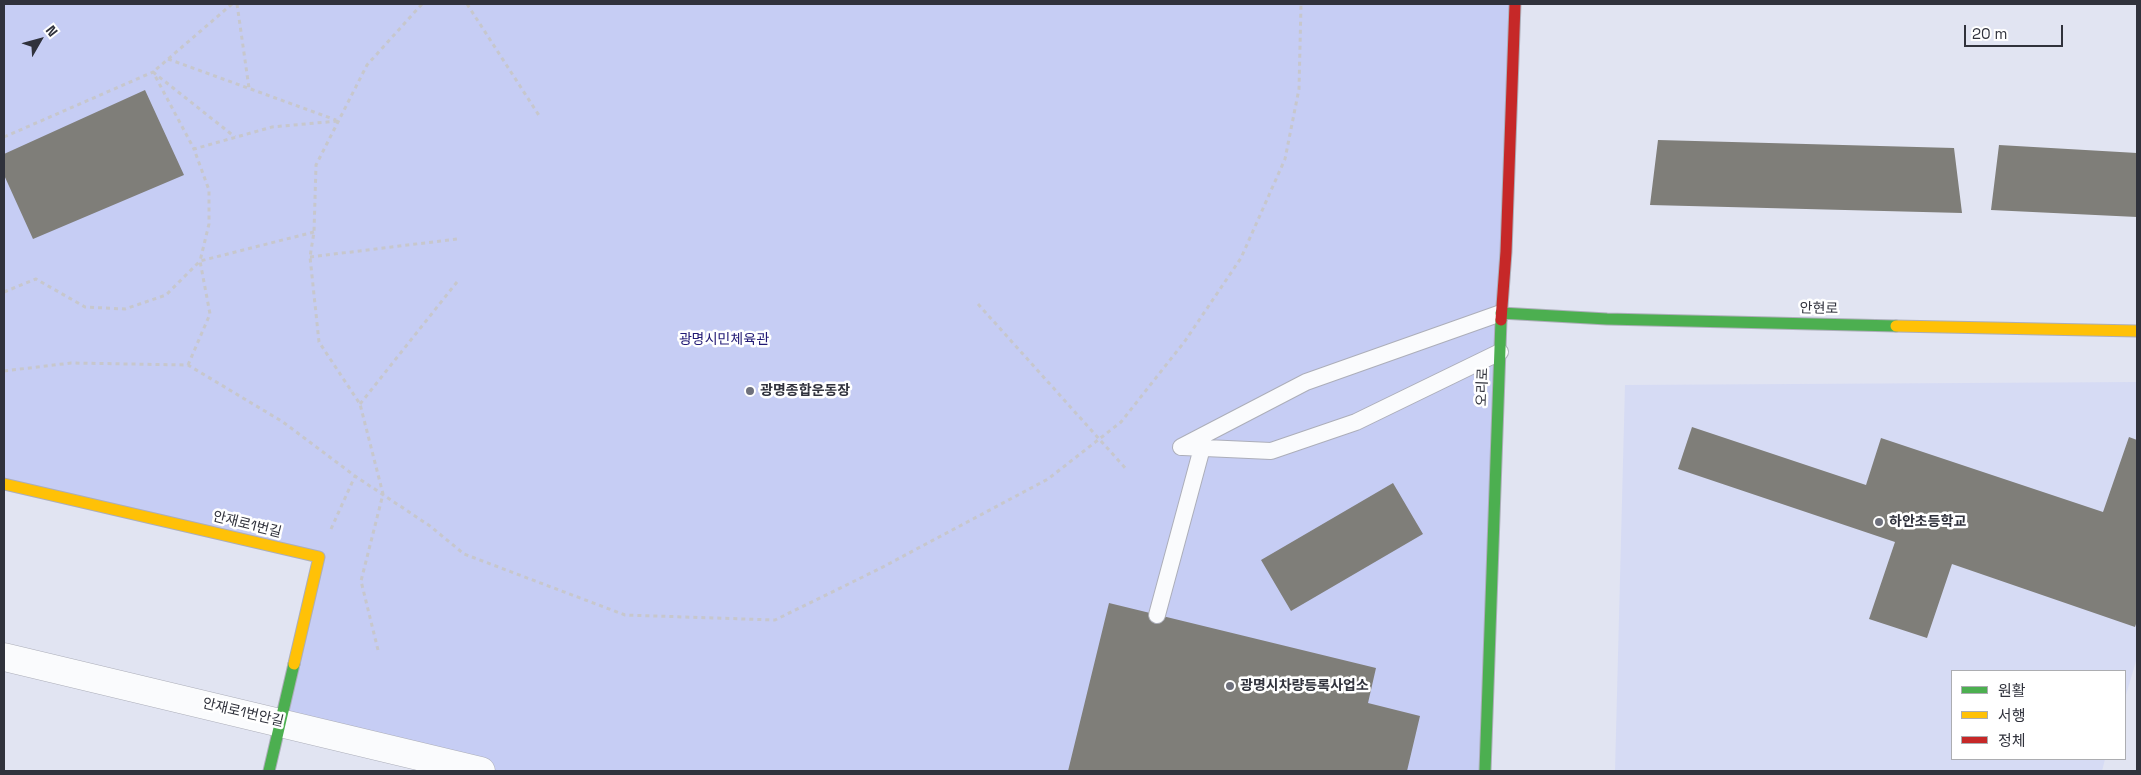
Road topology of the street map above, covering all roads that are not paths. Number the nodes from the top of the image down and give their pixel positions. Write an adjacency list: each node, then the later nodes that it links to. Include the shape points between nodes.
1 (1515, 4): 2 (street, 오리로)
2 (1501, 314): 3 (street, 안현로); 4 (street, 오리로); 5 (lane, via 1306,382 1181,447)
3 (2137, 330)
4 (1500, 352): 5 (lane, via 1356,422 1271,451); 12 (street, 오리로)
5 (1202, 448): 7 (lane)
6 (4, 484): 9 (street, 안재로1번길, via 319,557)
7 (1157, 615)
8 (4, 658): 9 (street, 안재로1번안길)
9 (280, 722): 10 (street); 11 (street, 안재로1번안길)
10 (269, 771)
11 (481, 771)
12 (1484, 771)

